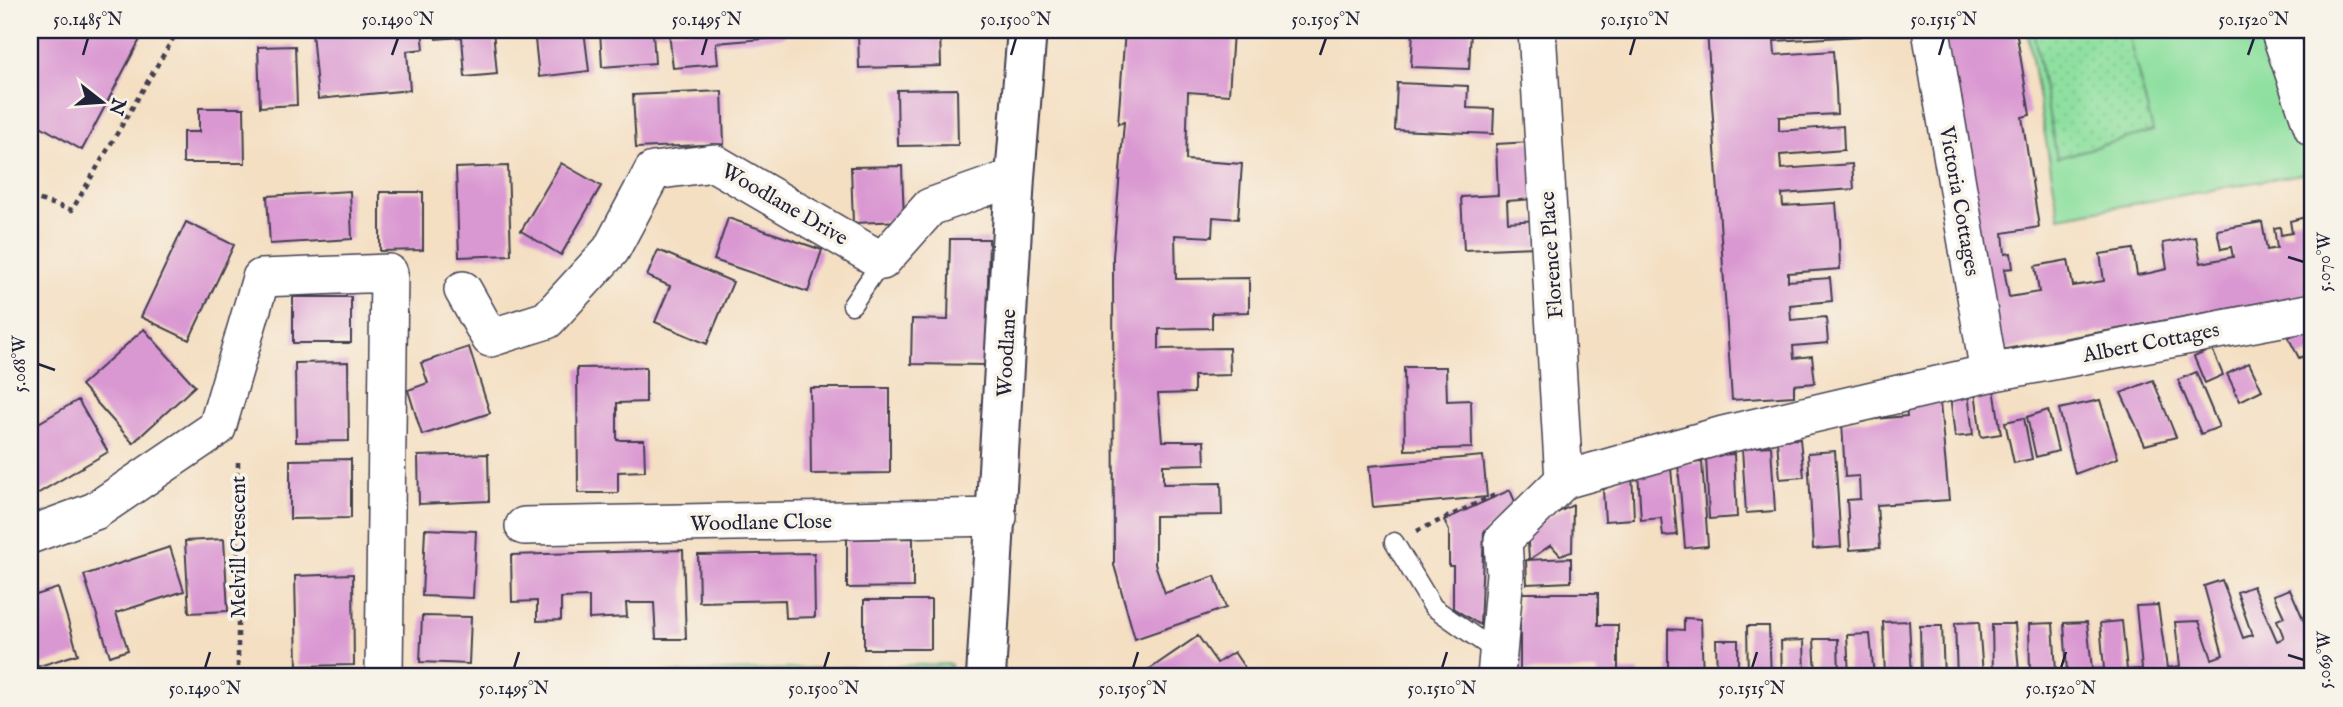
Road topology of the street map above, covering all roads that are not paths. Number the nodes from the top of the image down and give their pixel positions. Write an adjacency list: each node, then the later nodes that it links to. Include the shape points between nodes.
1 (1027, 30): 6 (street, Woodlane)
2 (1537, 30): 12 (street, Florence Place)
3 (1931, 30): 11 (street, Victoria Cottages)
4 (2279, 30): 5 (street)
5 (2313, 128)
6 (1015, 177): 7 (street, via 930,207); 13 (street, Woodlane)
7 (882, 261): 8 (street, Woodlane Drive, via 713,163 653,171 611,250 547,320 490,338); 9 (lane)
8 (463, 290)
9 (852, 305)
10 (2313, 312): 11 (street, Albert Cottages)
11 (1989, 373): 12 (street, Albert Cottages, via 1723,435)
12 (1564, 480): 17 (street, via 1503,540 1505,573)
13 (998, 517): 14 (street, Woodlane Close); 19 (street, Woodlane)
14 (524, 526)
15 (30, 536): 18 (street, via 95,511 217,428 261,278 389,273)
16 (1394, 542): 17 (lane, via 1433,607)
17 (1497, 665)
18 (384, 671)
19 (986, 677)

